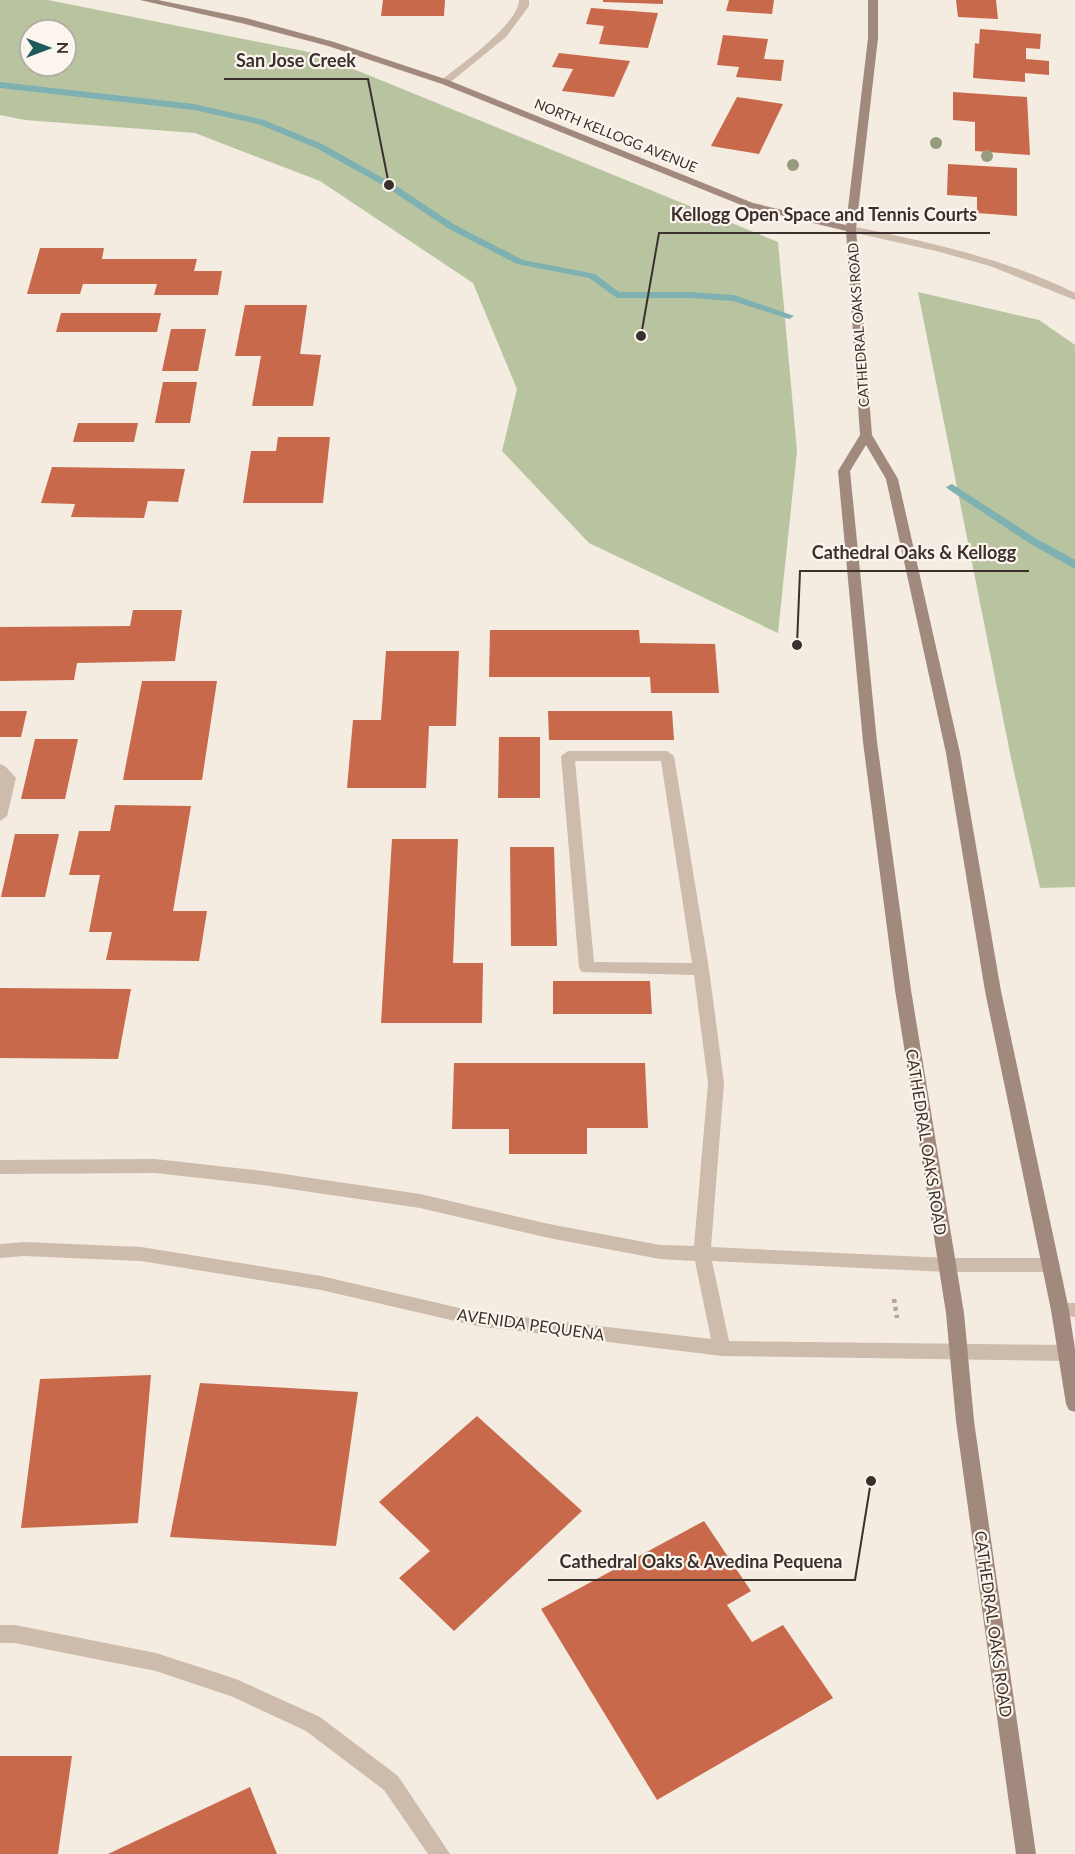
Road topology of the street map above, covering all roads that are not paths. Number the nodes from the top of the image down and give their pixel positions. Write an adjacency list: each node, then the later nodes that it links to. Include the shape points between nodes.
1 (144, 0): 4 (main road, NORTH KELLOGG AVENUE, via 331,44)
2 (525, 0): 4 (street, via 503,35)
3 (873, 0): 5 (main road, CATHEDRAL OAKS ROAD, via 873,38)
4 (445, 82): 5 (main road, NORTH KELLOGG AVENUE, via 750,205)
5 (851, 229): 6 (street, NORTH KELLOGG AVENUE, via 992,261); 7 (main road, CATHEDRAL OAKS ROAD)
6 (1075, 297)
7 (866, 435): 14 (main road, CATHEDRAL OAKS ROAD, via 844,471 869,730 903,990); 15 (main road, CATHEDRAL OAKS ROAD, via 892,479 953,753 993,991)
8 (0, 769): 9 (street, via 9,778)
9 (0, 816)
10 (701, 969): 10 (street, via 587,968 568,756 667,756); 13 (street, via 716,1083)
11 (0, 1167): 13 (street, via 155,1166 263,1178 420,1201 660,1252)
12 (0, 1251): 17 (street, AVENIDA PEQUENA, via 141,1254 321,1283 477,1319)
13 (702, 1254): 14 (street); 17 (street)
14 (947, 1265): 15 (street); 18 (main road, CATHEDRAL OAKS ROAD)
15 (1051, 1266): 16 (main road, CATHEDRAL OAKS ROAD)
16 (1067, 1310): 19 (main road, CATHEDRAL OAKS ROAD)
17 (722, 1348): 18 (street, AVENIDA PEQUENA)
18 (960, 1352): 19 (street, AVENIDA PEQUENA); 23 (main road, CATHEDRAL OAKS ROAD, via 965,1421)
19 (1066, 1353): 20 (main road, CATHEDRAL OAKS ROAD)
20 (1075, 1404)
21 (0, 1634): 22 (street, via 156,1662 236,1689 313,1724 391,1783)
22 (440, 1854)
23 (1026, 1854)

